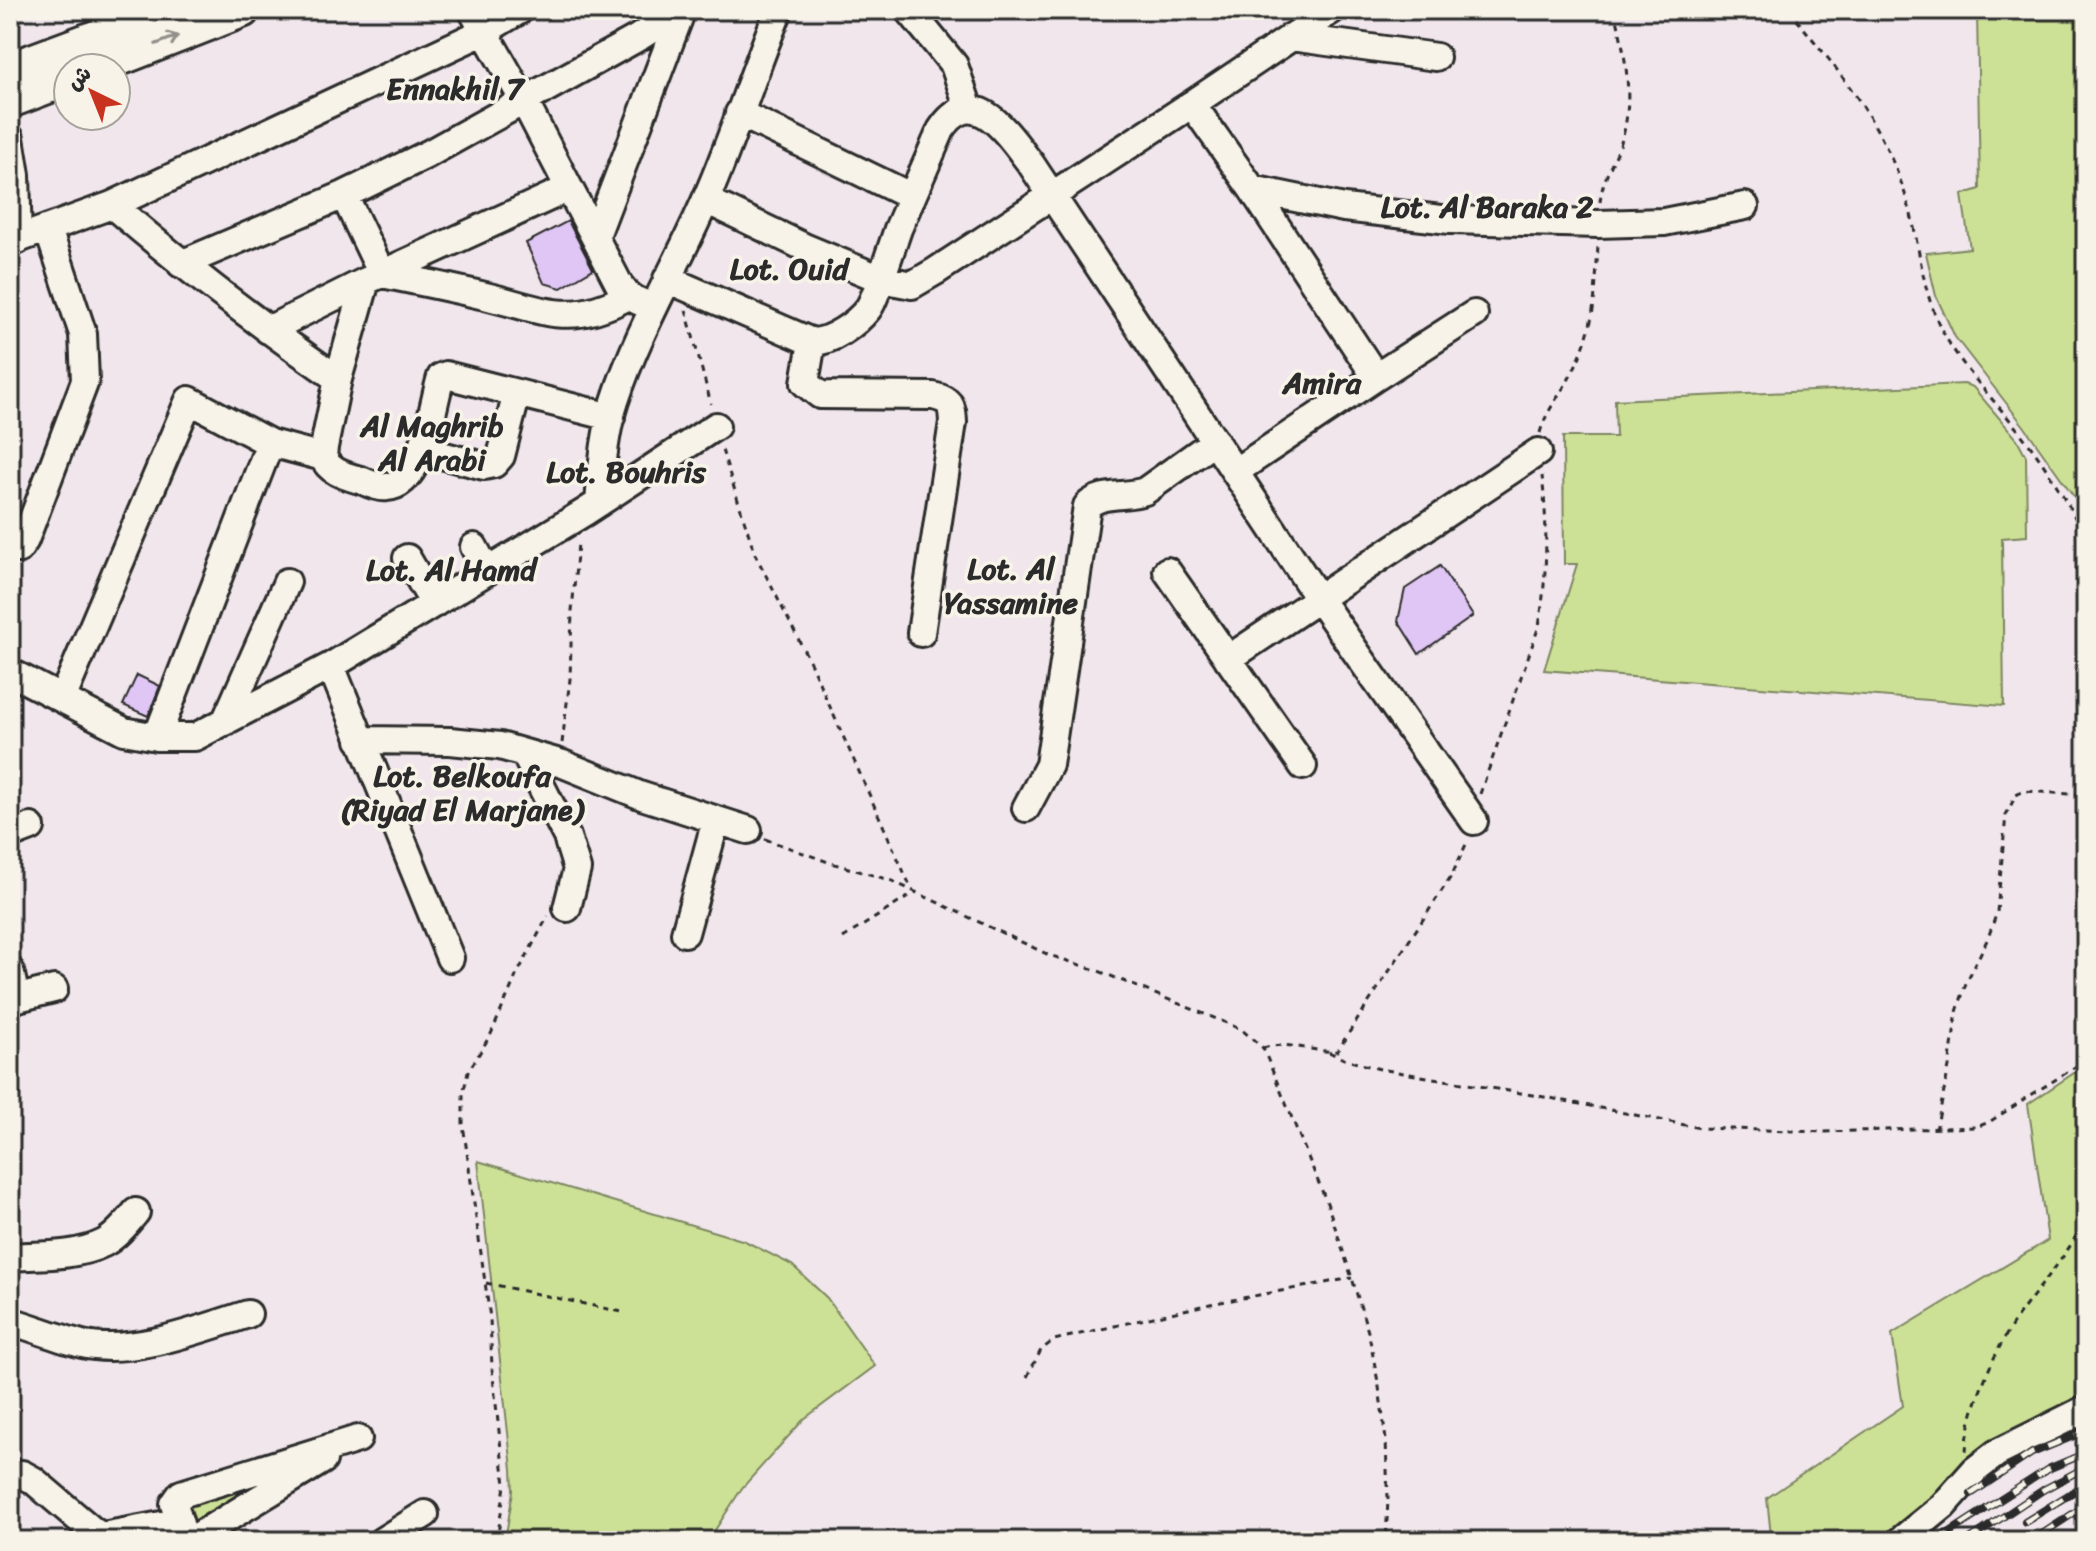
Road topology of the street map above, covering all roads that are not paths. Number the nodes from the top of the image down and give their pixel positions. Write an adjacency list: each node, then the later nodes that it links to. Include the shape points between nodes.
1 (171, 10): 11 (main road)
2 (242, 10): 9 (main road, one-way to 2)
3 (520, 10): 8 (street)
4 (682, 10): 14 (street); 28 (street)
5 (779, 10): 17 (street)
6 (909, 10): 16 (street, via 954,65)
7 (1309, 20): 10 (street); 15 (street)
8 (478, 21): 14 (street); 25 (street)
9 (132, 53)
10 (1436, 57)
11 (10, 70)
12 (52, 84): 13 (main road)
13 (10, 100)
14 (524, 101): 19 (street); 21 (street)
15 (1192, 104): 20 (street); 22 (street)
16 (969, 109): 22 (street, via 983,111 1005,131); 23 (street, via 948,119)
17 (739, 113): 23 (street); 24 (street)
18 (10, 138): 29 (street, via 16,175)
19 (569, 188): 28 (street); 31 (street)
20 (1252, 189): 26 (street, via 1391,215 1450,220 1664,222); 38 (street)
21 (344, 195): 30 (street); 31 (street)
22 (1050, 195): 32 (street, via 912,285); 43 (street)
23 (912, 197): 32 (street)
24 (706, 200): 32 (street); 33 (street)
25 (112, 205): 27 (street); 30 (street)
26 (1745, 206)
27 (48, 229): 29 (street); 51 (street, via 83,334 85,381 25,540 19,549)
28 (595, 238): 34 (street, via 610,269)
29 (14, 241)
30 (181, 264): 36 (street)
31 (374, 278): 34 (street, via 488,297 545,313 593,311); 36 (street); 39 (street)
32 (881, 279): 37 (street, via 869,308 829,339)
33 (674, 282): 34 (street); 37 (street)
34 (641, 300): 41 (street, via 630,362)
35 (1474, 314): 38 (street)
36 (268, 330): 39 (street)
37 (812, 342): 58 (street, via 805,383 820,395 933,396 953,406)
38 (1376, 377): 48 (street)
39 (338, 379): 47 (street)
40 (517, 393): 41 (street); 45 (street, via 501,456 494,464); 45 (street, via 441,377)
41 (611, 417): 49 (street)
42 (716, 426): 49 (street)
43 (1215, 441): 48 (street); 68 (street, via 1145,491 1098,497 1087,506 1049,765)
44 (270, 443): 47 (street); 62 (street, via 189,400); 64 (street)
45 (422, 450): 47 (street, via 405,480 388,487 332,469)
46 (1538, 452): 56 (street)
47 (323, 457)
48 (1236, 471): 56 (street)
49 (592, 508): 53 (street)
50 (474, 547): 53 (street)
51 (10, 549)
52 (407, 558): 57 (street)
53 (487, 571): 57 (street)
54 (1167, 571): 59 (street)
55 (287, 582): 63 (street)
56 (1319, 599): 59 (street); 70 (street)
57 (434, 604): 60 (street)
58 (921, 633)
59 (1228, 659): 67 (street)
60 (331, 666): 63 (street); 65 (street)
61 (10, 672): 62 (street)
62 (62, 699): 64 (street, via 124,731)
63 (225, 722): 64 (street, via 195,737)
64 (157, 737)
65 (360, 740): 66 (street, via 450,741); 74 (street)
66 (525, 754): 69 (street); 72 (street, via 567,837 577,869)
67 (1303, 766)
68 (1026, 808)
69 (716, 820): 71 (street); 73 (street)
70 (1474, 821)
71 (748, 830)
72 (559, 909)
73 (685, 933)
74 (450, 958)
75 (10, 970): 77 (street)
76 (54, 989): 77 (street)
77 (13, 1000)
78 (136, 1212): 79 (street, via 104,1243 64,1254)
79 (10, 1257)
80 (248, 1314): 81 (street, via 121,1346 84,1345)
81 (10, 1321)
82 (2086, 1409): 87 (street, via 1997,1453)
83 (10, 1478): 85 (street, via 22,1474 33,1480 102,1536)
84 (425, 1514): 86 (street)
85 (186, 1535): 85 (street, via 198,1536 358,1439 181,1494 174,1504)
86 (382, 1541)
87 (1900, 1541)

